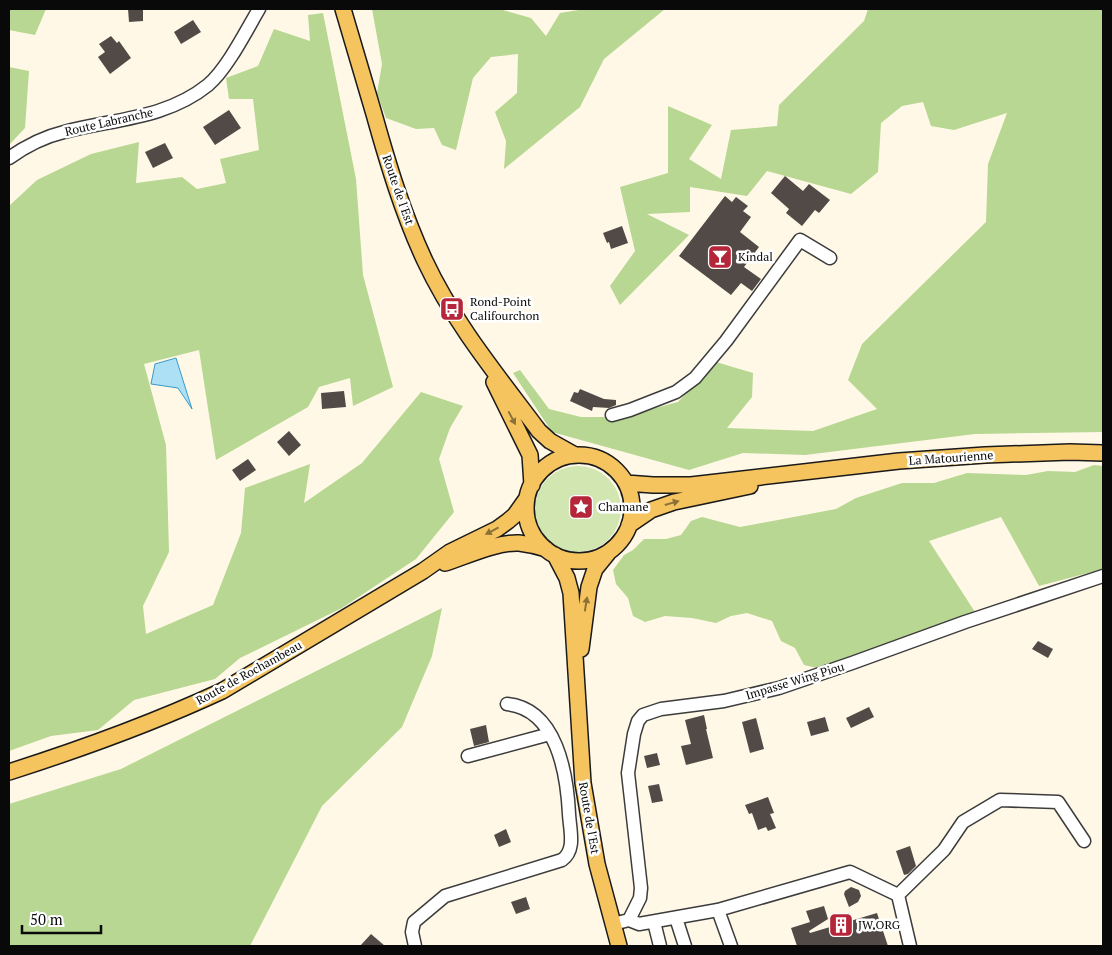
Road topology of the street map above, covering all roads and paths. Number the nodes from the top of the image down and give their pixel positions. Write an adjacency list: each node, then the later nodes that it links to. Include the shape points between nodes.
1 (259, 9): 3 (street, Route Labranche, via 209,84 181,103 123,121 64,132 30,144)
2 (343, 9): 5 (main road, Route de l'Est, via 387,161 410,227 437,284)
3 (9, 158)
4 (830, 258): 6 (street, via 800,240 695,378 676,392)
5 (483, 358): 8 (main road, Route de l'Est, via 539,431); 11 (main road, Route de l'Est, one-way to 11, via 530,455)
6 (612, 415)
7 (1103, 453): 9 (main road, La Matourienne, via 956,457)
8 (574, 455): 10 (main road, via 604,461 617,470); 11 (main road, via 557,460 542,470)
9 (800, 473): 10 (main road, La Matourienne, via 691,485); 12 (main road, La Matourienne, one-way to 9, via 651,510 674,502)
10 (626, 483): 12 (main road, via 631,496)
11 (530, 492): 14 (main road, via 527,512 530,526 537,539); 15 (main road, Route de Rochambeau, one-way to 15, via 508,521 450,552)
12 (630, 525): 13 (main road)
13 (611, 550): 14 (main road, via 584,560 569,560); 17 (main road, Route de l'Est, one-way to 13, via 589,586 595,569)
14 (551, 552): 15 (main road, Route de Rochambeau, via 530,544 510,544); 17 (main road, Route de l'Est, via 567,578 571,593)
15 (423, 571): 21 (main road, Route de Rochambeau, via 222,691 70,753)
16 (1103, 576): 28 (street, Impasse Wing Piou, via 779,688 724,701 661,709 643,716 634,734 628,773 641,888 640,898)
17 (577, 688): 22 (main road, Route de l'Est)
18 (507, 704): 19 (street, via 527,709)
19 (550, 734): 20 (street); 23 (street)
20 (468, 756)
21 (9, 772)
22 (583, 783): 23 (street); 30 (main road, Route de l'Est, via 597,864)
23 (568, 787): 31 (street, via 569,855 562,860 445,896 414,922)
24 (1084, 841): 25 (street, via 1058,802 1000,800 963,822 944,850)
25 (898, 895): 26 (street, via 850,872); 36 (street)
26 (718, 910): 27 (street); 35 (street)
27 (676, 918): 29 (street); 34 (street)
28 (629, 920): 29 (street, via 640,924); 30 (street)
29 (654, 922): 33 (street)
30 (613, 924): 32 (main road, Route de l'Est)
31 (415, 946)
32 (619, 946)
33 (660, 946)
34 (685, 946)
35 (730, 946)
36 (910, 946)

